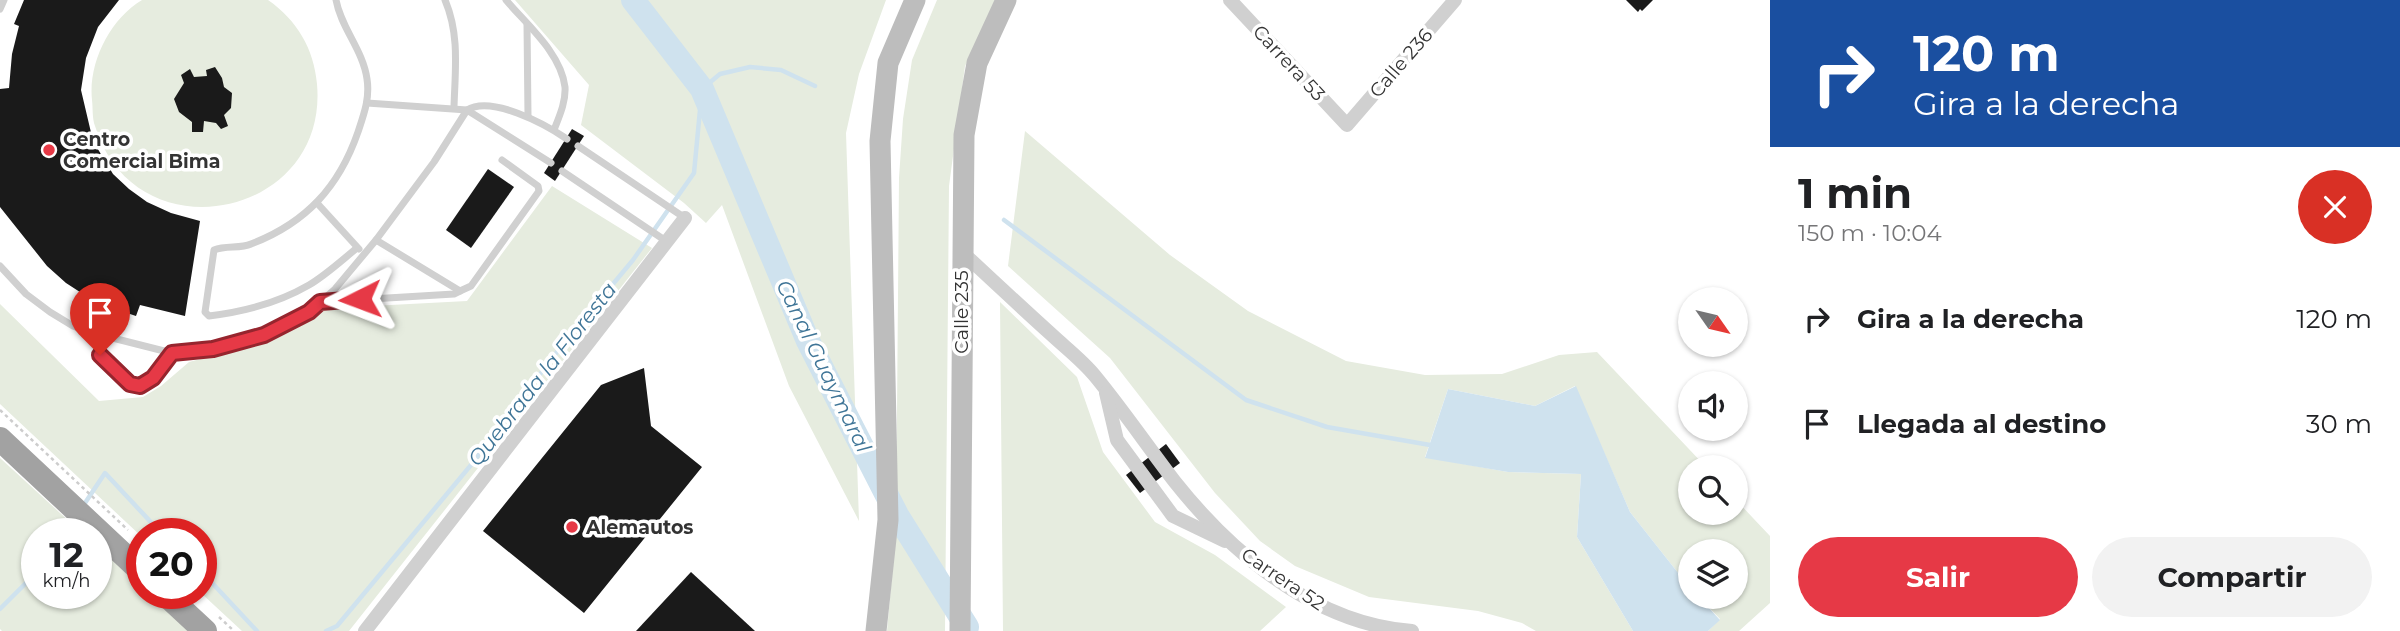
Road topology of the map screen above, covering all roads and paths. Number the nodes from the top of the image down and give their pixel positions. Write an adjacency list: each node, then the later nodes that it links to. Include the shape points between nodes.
1 (336, 0): 9 (lane, via 364,63)
2 (444, 0): 10 (lane, via 457,60)
3 (506, 0): 8 (lane)
4 (915, 0): 45 (main road, via 888,63 880,141 888,520)
5 (1006, 0): 25 (main road, Calle 235, via 977,62 964,135)
6 (1230, 0): 13 (street, Carrera 53)
7 (1455, 0): 13 (street, Calle 236)
8 (527, 24): 12 (lane); 14 (lane, via 552,54 563,79 564,102)
9 (367, 103): 10 (lane); 20 (lane, via 348,160)
10 (454, 107): 11 (lane)
11 (467, 110): 12 (lane, via 477,105); 18 (lane); 22 (lane)
12 (528, 117): 14 (lane)
13 (1347, 125)
14 (554, 130): 15 (lane)
15 (567, 139)
16 (578, 146): 21 (lane)
17 (502, 160): 29 (lane, via 539,191 471,286)
18 (551, 163)
19 (562, 170): 23 (lane)
20 (317, 203): 24 (lane); 24 (lane, via 284,229 248,246 214,250 206,315 232,314 267,304 309,285)
21 (685, 218): 23 (street)
22 (376, 240): 26 (lane); 29 (lane)
23 (666, 242): 44 (street)
24 (358, 248): 26 (lane)
25 (962, 252): 28 (street, Carrera 52); 30 (main road, Calle 235)
26 (364, 255): 31 (lane)
27 (0, 267): 32 (lane, via 50,312)
28 (1002, 289): 30 (street, via 979,283); 34 (street, Carrera 52)
29 (460, 291): 31 (lane)
30 (961, 295): 46 (main road, Calle 235)
31 (320, 302): 33 (lane, via 264,335 213,349)
32 (93, 333): 33 (lane); 33 (lane, via 100,355 135,386 153,378)
33 (172, 353)
34 (1104, 388): 36 (street, Carrera 52); 38 (street, Carrera 52)
35 (0, 410): 39 (path)
36 (1134, 427): 38 (street, via 1133,444); 40 (street, Carrera 52, via 1176,483)
37 (0, 439): 41 (highway)
38 (1117, 440): 40 (street, Carrera 52, via 1173,516)
39 (126, 528)
40 (1235, 547): 47 (street, Carrera 52, via 1299,593 1347,618)
41 (126, 557)
42 (181, 609): 43 (highway)
43 (205, 631)
44 (365, 631)
45 (876, 631)
46 (960, 631)
47 (1412, 631)

